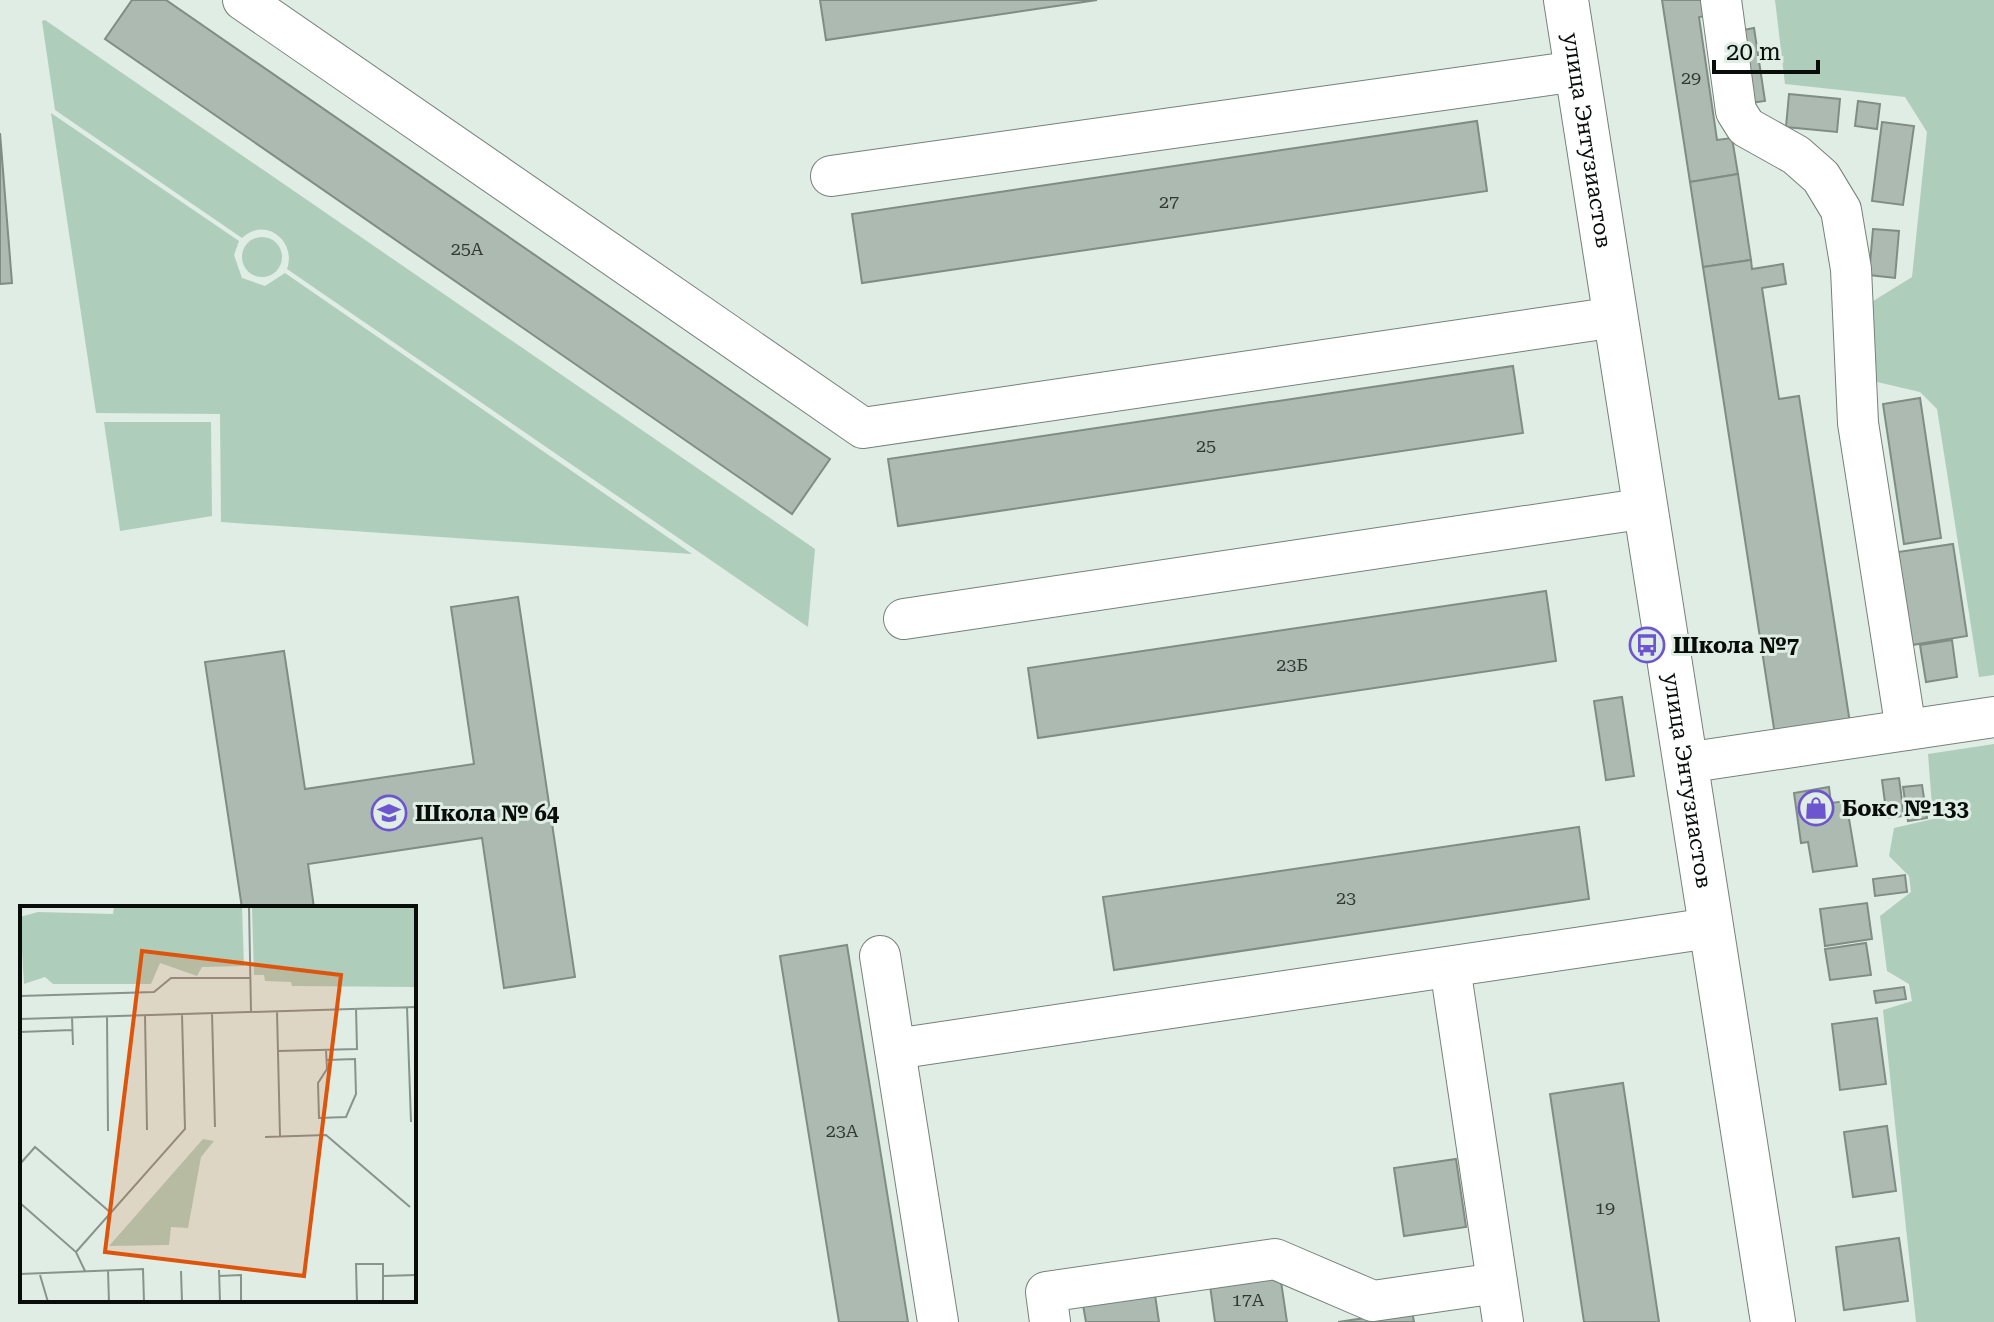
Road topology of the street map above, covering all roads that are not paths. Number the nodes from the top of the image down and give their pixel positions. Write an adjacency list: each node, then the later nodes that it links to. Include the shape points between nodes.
1 (1566, 0): 4 (main road, улица Энтузиастов)
2 (1721, 0): 10 (lane, via 1736,111 1746,127 1796,155 1821,177 1841,210 1851,269 1858,423)
3 (256, 3): 6 (lane, via 863,428)
4 (1577, 71): 5 (lane); 6 (main road, улица Энтузиастов)
5 (831, 176)
6 (1616, 317): 7 (main road, улица Энтузиастов)
7 (1647, 508): 8 (lane); 11 (main road, улица Энтузиастов)
8 (904, 619)
9 (1994, 717): 10 (lane)
10 (1906, 730): 11 (lane)
11 (1685, 763): 12 (main road, улица Энтузиастов)
12 (1710, 928): 14 (lane); 21 (main road, улица Энтузиастов)
13 (880, 956): 15 (lane)
14 (1450, 967): 15 (lane); 16 (lane)
15 (895, 1049): 18 (lane)
16 (1497, 1283): 17 (lane); 20 (lane)
17 (1433, 1308): 19 (lane, via 1373,1301 1275,1259 1046,1292)
18 (938, 1322)
19 (1050, 1322)
20 (1503, 1322)
21 (1773, 1322)

